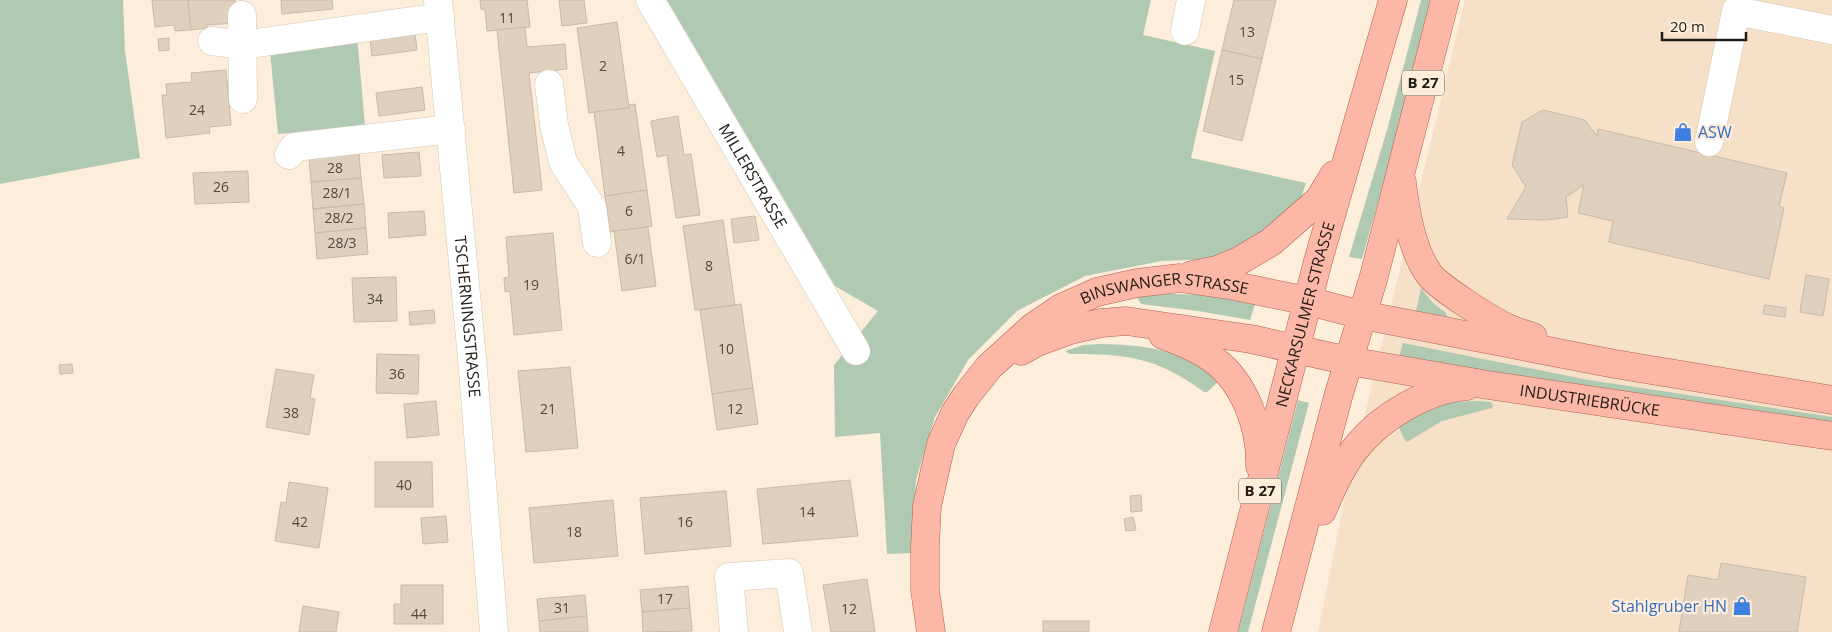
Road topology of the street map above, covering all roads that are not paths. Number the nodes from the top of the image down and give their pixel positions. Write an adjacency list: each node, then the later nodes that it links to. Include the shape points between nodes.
1 (650, 0): 24 (street, MILLERSTRASSE)
2 (1191, 0): 8 (street)
3 (1393, 0): 15 (main road, NECKARSULMER STRASSE / B 27)
4 (1445, 0): 17 (main road, B 27)
5 (439, 9): 10 (street); 13 (street, TSCHERNINGSTRASSE)
6 (242, 15): 10 (street)
7 (1832, 30): 14 (street, via 1736,11)
8 (1186, 31)
9 (212, 41): 10 (street)
10 (243, 45): 12 (street)
11 (549, 84): 18 (street, via 563,162 592,207)
12 (242, 99)
13 (451, 128): 16 (street, via 294,146); 33 (street, TSCHERNINGSTRASSE)
14 (1709, 142)
15 (1347, 154): 19 (main road, via 1318,200 1270,242 1217,270); 20 (main road, NECKARSULMER STRASSE / B 27)
16 (289, 155)
17 (1401, 166): 21 (main road, B 27); 26 (main road, via 1405,210 1415,244 1429,274 1453,294 1508,328)
18 (597, 243)
19 (1180, 278): 20 (main road, BINSWANGER STRASSE); 27 (main road, BINSWANGER STRASSE, via 1097,292 1062,308 1033,327)
20 (1308, 301): 21 (main road, BINSWANGER STRASSE); 23 (main road, NECKARSULMER STRASSE / B 27)
21 (1362, 315): 25 (main road, B 27); 26 (main road)
22 (1126, 321): 23 (main road, BINSWANGER STRASSE, via 1238,336); 27 (main road, BINSWANGER STRASSE, via 1070,330 1037,342); 31 (main road, via 1176,340 1214,360 1233,378 1247,402 1255,427 1260,460)
23 (1295, 348): 25 (main road, BINSWANGER STRASSE); 31 (main road, NECKARSULMER STRASSE / B 27)
24 (856, 351)
25 (1349, 361): 28 (main road, INDUSTRIEBRÜCKE); 32 (main road, B 27)
26 (1615, 364): 29 (main road)
27 (989, 367): 36 (main road, BINSWANGER STRASSE, via 955,413 936,462 924,547 925,590)
28 (1488, 385): 30 (main road, INDUSTRIEBRÜCKE); 32 (main road, via 1437,392 1410,404 1384,421 1355,449 1334,483)
29 (1832, 400)
30 (1832, 436)
31 (1259, 498): 37 (main road, NECKARSULMER STRASSE / B 27)
32 (1289, 586): 38 (main road, B 27)
33 (494, 632)
34 (734, 632): 35 (street, via 729,577 789,573)
35 (798, 632)
36 (931, 632)
37 (1223, 632)
38 (1276, 632)

